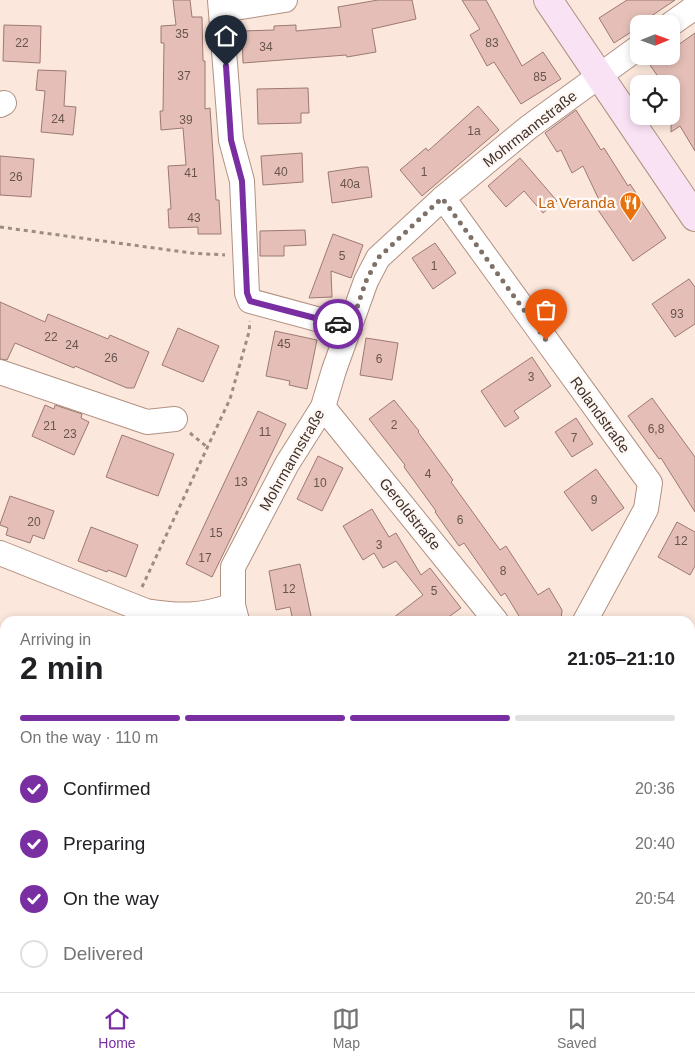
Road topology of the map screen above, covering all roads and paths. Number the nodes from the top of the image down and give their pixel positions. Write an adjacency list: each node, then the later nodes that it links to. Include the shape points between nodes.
1 (285, 0): 3 (street)
2 (548, 0): 7 (street)
3 (221, 5): 11 (street, via 231,140 242,181)
4 (695, 7): 5 (street)
5 (680, 18)
6 (630, 54): 7 (street, Mohrmannstraße)
7 (599, 76): 8 (street, Mohrmannstraße, via 529,127); 9 (street)
8 (442, 198): 13 (street, Mohrmannstraße, via 378,258 366,281); 21 (street, Rolandstraße, via 650,483 646,509)
9 (695, 217)
10 (0, 226): 11 (path, via 191,253)
11 (246, 256): 12 (street)
12 (250, 301): 13 (street); 18 (path, via 249,332 230,400)
13 (350, 328): 15 (street, Mohrmannstraße)
14 (0, 372): 16 (street, via 146,422)
15 (323, 407): 19 (street, Mohrmannstraße, via 287,464 233,567); 20 (street, Geroldstraße)
16 (174, 419)
17 (0, 553): 18 (street)
18 (133, 606): 19 (street, via 183,615 217,611)
19 (235, 613)
20 (492, 616)
21 (588, 616)

